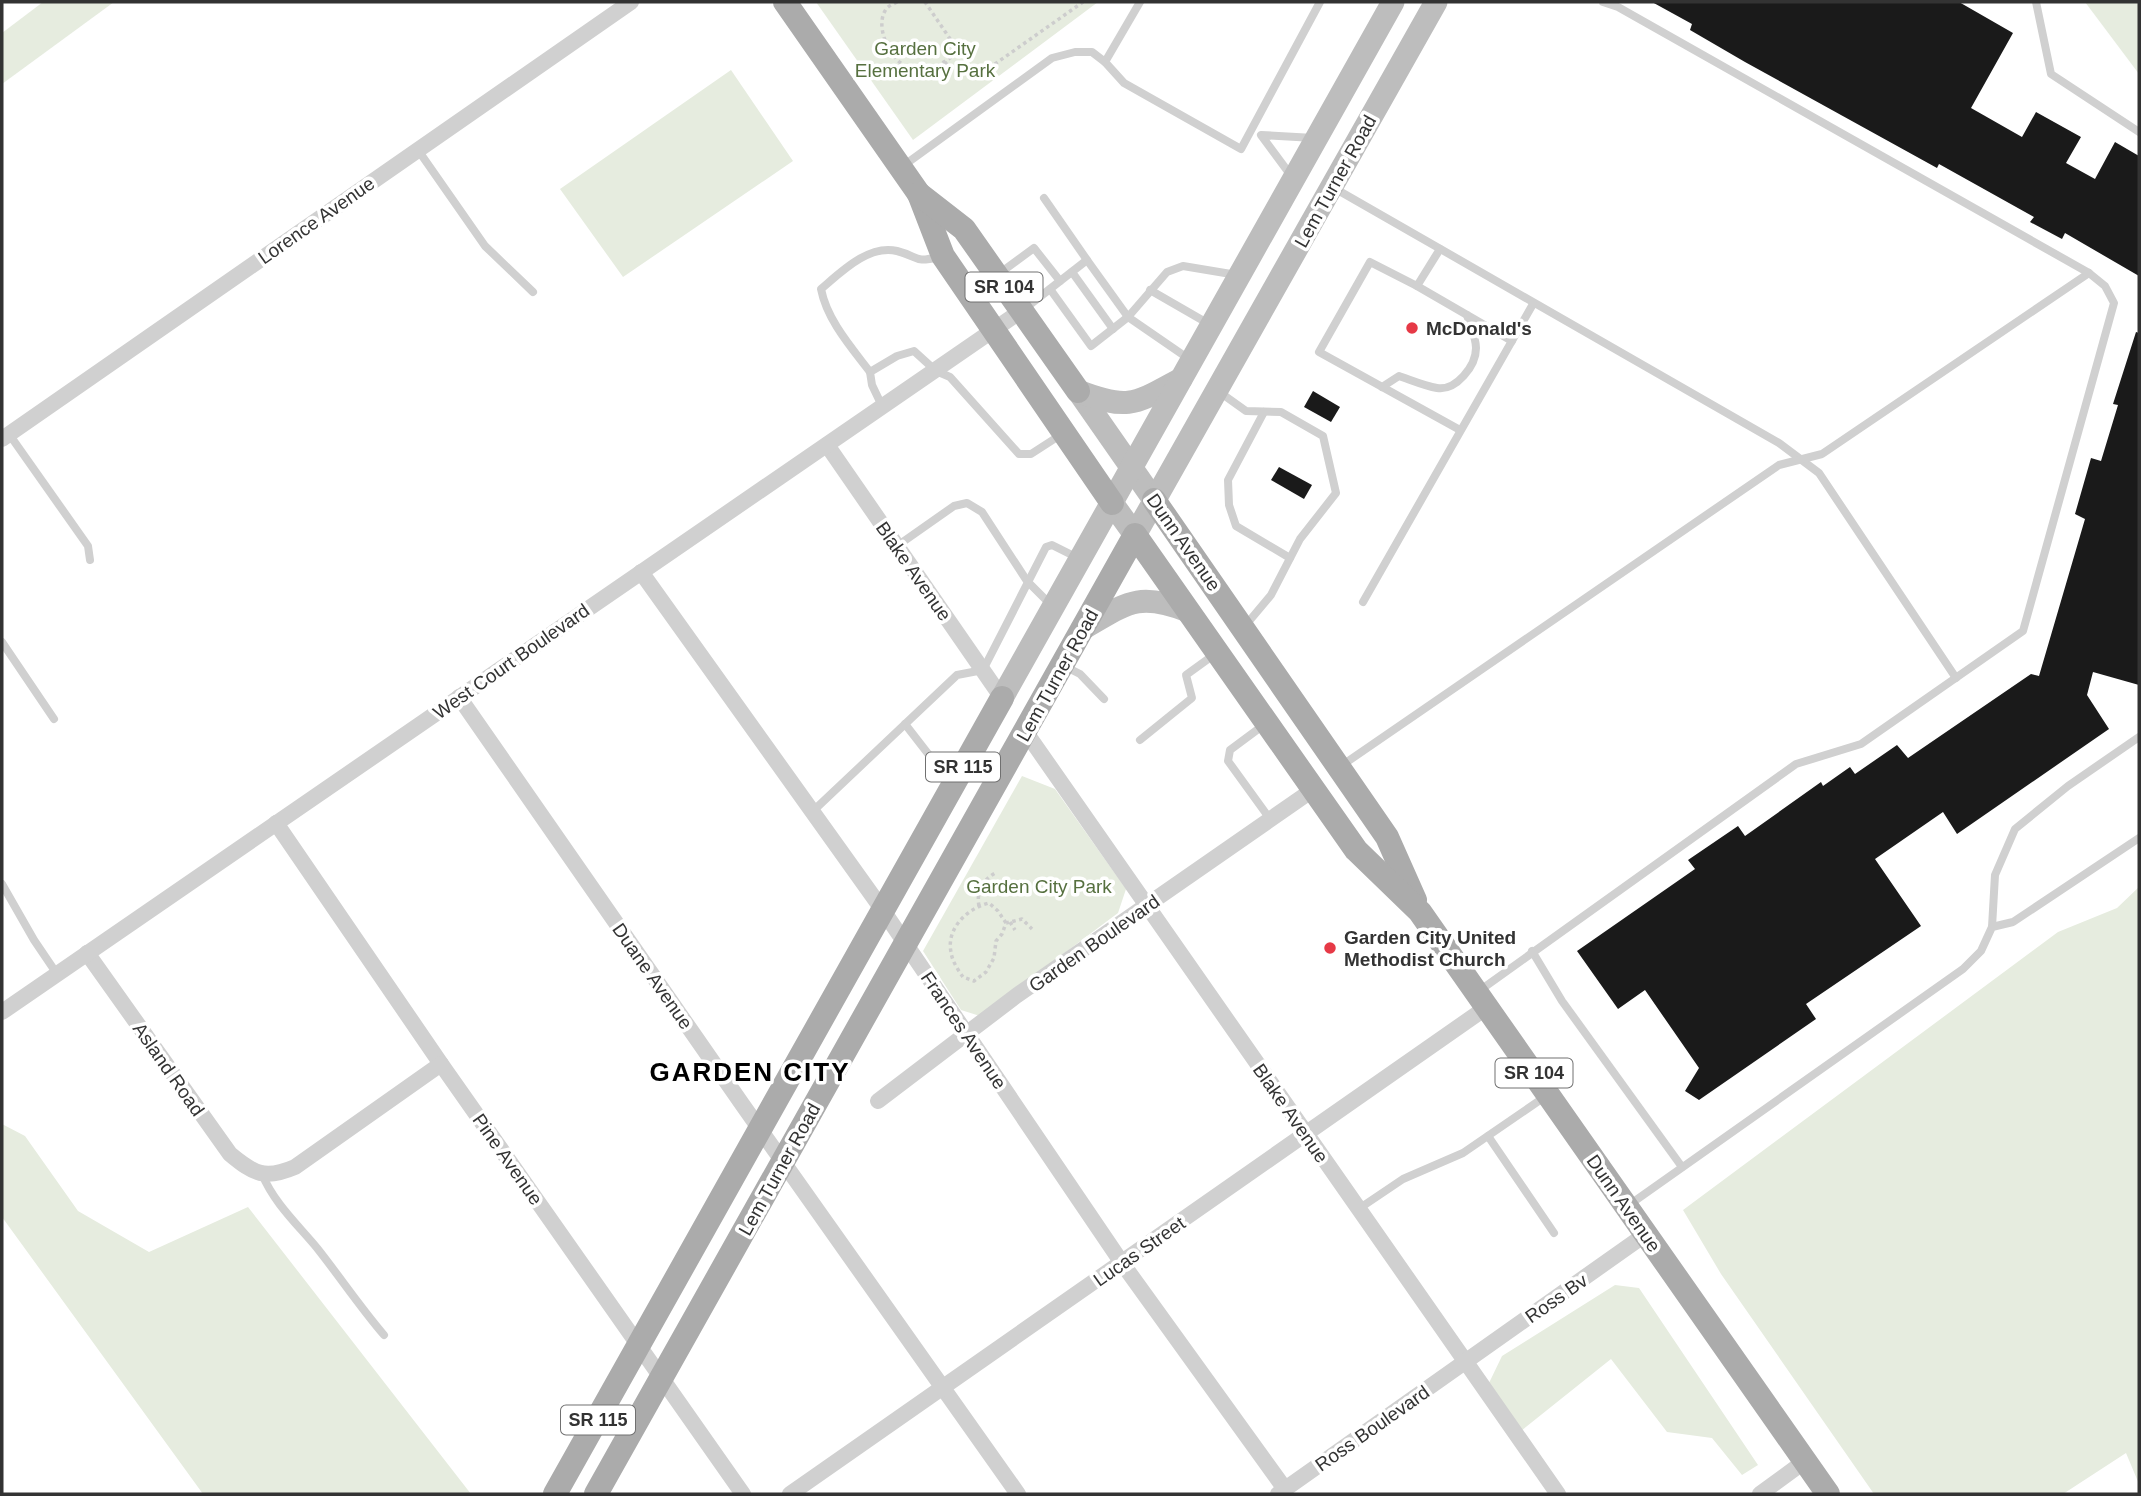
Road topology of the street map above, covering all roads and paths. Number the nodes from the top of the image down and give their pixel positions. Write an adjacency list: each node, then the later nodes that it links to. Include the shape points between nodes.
1 (631, 2): 18 (street, Lorence Avenue)
2 (785, 2): 19 (main road, Dunn Avenue / SR 104)
3 (897, 2): 12 (path, via 886,9 883,20 883,36 891,52 915,69 930,71)
4 (925, 2): 12 (path, via 959,52)
5 (1083, 2): 12 (path, via 985,71 950,69)
6 (1140, 2): 13 (lane)
7 (1319, 2): 14 (lane)
8 (1393, 2): 17 (main road, Lem Turner Road / SR 115)
9 (1436, 2): 21 (main road, Lem Turner Road / SR 115)
10 (1603, 2): 28 (lane)
11 (2036, 2): 15 (lane, via 2051,75)
12 (945, 62)
13 (1105, 62): 14 (lane, via 1124,83 1241,149); 19 (lane, via 1092,52 1052,58)
14 (1252, 129): 16 (lane)
15 (2139, 132)
16 (1261, 135): 17 (lane); 20 (lane)
17 (1317, 138): 20 (main road, Lem Turner Road / SR 115)
18 (418, 149): 35 (lane, via 485,246); 54 (street, Lorence Avenue)
19 (901, 168): 22 (main road, Dunn Avenue / SR 104)
20 (1294, 179): 30 (main road, Lem Turner Road / SR 115)
21 (1331, 186): 24 (lane); 48 (main road, Lem Turner Road / SR 115)
22 (919, 194): 25 (main road, Dunn Avenue / SR 104); 29 (main road, Dunn Avenue / SR 104, via 964,229)
23 (1044, 198): 26 (lane)
24 (1440, 249): 32 (lane); 36 (lane)
25 (943, 256): 42 (main road, Dunn Avenue / SR 104); 46 (lane, via 920,261 896,251 874,250 821,289 824,304)
26 (1087, 260): 27 (lane); 39 (lane)
27 (1072, 272): 31 (lane); 41 (lane)
28 (2090, 273): 56 (lane, via 1822,454); 76 (lane, via 2105,286 2114,303 2023,631)
29 (996, 275): 31 (lane, via 1034,248); 37 (main road, Dunn Avenue / SR 104)
30 (1240, 275): 34 (lane, via 1184,266 1167,272); 40 (main road, Lem Turner Road / SR 115)
31 (1060, 281): 33 (lane)
32 (1417, 286): 38 (lane); 47 (lane, via 1370,262 1319,352)
33 (1050, 289): 37 (lane); 41 (lane, via 1091,346)
34 (1150, 290): 39 (lane); 40 (lane)
35 (533, 292)
36 (1533, 304): 43 (lane); 56 (lane, via 1779,443)
37 (1021, 311): 42 (street, West Court Boulevard); 49 (main road, Dunn Avenue / SR 104)
38 (1467, 315): 43 (lane); 47 (lane, via 1476,352 1457,384 1436,388 1399,376)
39 (1128, 317): 41 (lane); 44 (lane)
40 (1211, 325): 44 (main road, Lem Turner Road / SR 115)
41 (1113, 329)
42 (993, 331): 45 (street, West Court Boulevard); 53 (main road, Dunn Avenue / SR 104)
43 (1512, 341): 52 (lane)
44 (1186, 370): 49 (main road, via 1131,404 1105,402); 57 (main road, Lem Turner Road / SR 115)
45 (936, 371): 46 (lane, via 914,351); 50 (street, West Court Boulevard); 53 (lane, via 950,377 1019,454 1031,454)
46 (870, 372): 50 (lane)
47 (1381, 387): 52 (lane)
48 (1216, 390): 51 (lane, via 1246,411); 58 (main road, Lem Turner Road / SR 115)
49 (1078, 391): 57 (main road, Dunn Avenue / SR 104)
50 (883, 408): 55 (street, West Court Boulevard)
51 (1264, 412): 62 (lane, via 1228,480 1229,506 1236,526); 62 (lane, via 1281,412 1323,436 1336,493)
52 (1460, 430): 67 (lane)
53 (1063, 433): 59 (main road, Dunn Avenue / SR 104)
54 (6, 436): 64 (lane, via 88,546)
55 (827, 445): 61 (street, Blake Avenue); 65 (street, West Court Boulevard)
56 (1800, 460): 76 (lane, via 1819,473); 86 (lane, via 1779,465)
57 (1132, 467): 58 (main road, Dunn Avenue / SR 104); 59 (main road, Lem Turner Road / SR 115)
58 (1154, 500): 60 (main road, Lem Turner Road / SR 115); 70 (main road, Dunn Avenue / SR 104)
59 (1112, 503): 60 (main road, Dunn Avenue / SR 104); 63 (main road, Lem Turner Road / SR 115)
60 (1135, 535): 69 (main road, Dunn Avenue / SR 104); 71 (main road, Lem Turner Road / SR 115)
61 (897, 546): 66 (lane, via 954,506 967,503 982,512); 75 (street, Blake Avenue)
62 (1290, 558): 70 (lane, via 1271,595)
63 (1080, 559): 66 (lane, via 1052,545 1046,547); 68 (main road, Lem Turner Road / SR 115)
64 (90, 560)
65 (641, 572): 77 (street, West Court Boulevard); 89 (street, Frances Avenue)
66 (1027, 581): 68 (lane); 75 (lane)
67 (1363, 602)
68 (1053, 607): 78 (main road, Lem Turner Road / SR 115)
69 (1188, 611): 71 (main road, via 1143,600 1120,607); 73 (main road, Dunn Avenue / SR 104)
70 (1243, 628): 86 (main road, Dunn Avenue / SR 104)
71 (1082, 629): 74 (main road, Lem Turner Road / SR 115)
72 (2, 642): 80 (lane)
73 (1217, 652): 81 (main road, Dunn Avenue / SR 104); 85 (lane, via 1186,676 1192,698)
74 (1062, 665): 79 (lane, via 1080,674); 83 (main road, Lem Turner Road / SR 115)
75 (983, 670): 78 (street, Blake Avenue); 82 (lane, via 957,676)
76 (1956, 678): 106 (lane, via 1861,744 1796,764)
77 (459, 697): 91 (street, West Court Boulevard); 115 (street, Duane Avenue)
78 (1002, 698): 87 (main road, Lem Turner Road / SR 115)
79 (1104, 699)
80 (54, 719)
81 (1267, 723): 88 (main road, Dunn Avenue / SR 104); 90 (lane, via 1230,750 1228,761)
82 (905, 724): 87 (lane, via 936,764); 89 (lane)
83 (1025, 732): 98 (street, Blake Avenue); 105 (main road, Lem Turner Road / SR 115)
84 (2139, 737): 102 (lane, via 2015,829 1995,875)
85 (1140, 740)
86 (1339, 768): 100 (main road, Dunn Avenue / SR 104, via 1387,837)
87 (955, 780): 99 (main road, Lem Turner Road / SR 115)
88 (1314, 789): 90 (street, Garden Boulevard); 100 (main road, Dunn Avenue / SR 104, via 1356,850)
89 (811, 812): 99 (street, Frances Avenue)
90 (1270, 819): 98 (street, Garden Boulevard)
91 (276, 823): 107 (street, West Court Boulevard); 112 (street, Pine Avenue)
92 (2139, 838): 102 (lane, via 2012,922)
93 (995, 873): 96 (path)
94 (973, 878): 96 (path)
95 (2, 884): 108 (lane)
96 (983, 884): 97 (path)
97 (979, 906): 101 (path, via 989,903); 101 (path, via 960,920 953,933 950,950 963,977 974,981 986,972)
98 (1148, 906): 111 (street, Garden Boulevard); 116 (street, Blake Avenue)
99 (882, 909): 105 (street, Frances Avenue); 115 (main road, Lem Turner Road / SR 115)
100 (1420, 912): 109 (main road, Dunn Avenue / SR 104)
101 (1008, 922): 103 (path, via 1022,919); 104 (path)
102 (1992, 927): 119 (lane, via 1981,951 1963,969)
103 (1032, 929)
104 (1015, 930)
105 (905, 944): 111 (street, Frances Avenue); 118 (main road, Lem Turner Road / SR 115)
106 (1532, 951): 109 (lane); 119 (lane, via 1562,1001)
107 (87, 953): 108 (street, West Court Boulevard); 120 (street, Asland Road, via 230,1154 247,1169)
108 (57, 974): 110 (street, West Court Boulevard)
109 (1482, 1000): 113 (main road, Dunn Avenue / SR 104); 116 (street, Lucas Street)
110 (2, 1012)
111 (966, 1034): 114 (street, Garden Boulevard); 125 (street, Frances Avenue)
112 (441, 1064): 120 (street, via 295,1167); 127 (street, Pine Avenue)
113 (1549, 1094): 117 (lane); 121 (main road, Dunn Avenue / SR 104)
114 (878, 1101)
115 (761, 1128): 118 (street, Duane Avenue); 127 (main road, Lem Turner Road / SR 115)
116 (1306, 1134): 122 (street, Blake Avenue); 125 (street, Lucas Street)
117 (1488, 1136): 122 (lane, via 1463,1153 1403,1179); 123 (lane)
118 (783, 1162): 129 (main road, Lem Turner Road / SR 115); 130 (street, Duane Avenue)
119 (1682, 1167): 121 (lane)
120 (262, 1174): 126 (lane, Asland Road, via 270,1193)
121 (1627, 1207): 124 (main road, Dunn Avenue / SR 104)
122 (1357, 1210): 128 (street, Blake Avenue)
123 (1554, 1233)
124 (1646, 1234): 128 (street, Ross Bv); 131 (main road, Dunn Avenue / SR 104)
125 (1122, 1263): 130 (street, Lucas Street); 132 (street, Frances Avenue)
126 (384, 1335)
127 (640, 1345): 129 (street, Pine Avenue); 133 (main road, Lem Turner Road / SR 115)
128 (1465, 1362): 132 (street, Ross Boulevard); 138 (street, Blake Avenue)
129 (662, 1379): 134 (main road, Lem Turner Road / SR 115); 135 (street, Pine Avenue)
130 (944, 1388): 136 (street, Lucas Street); 137 (street, Duane Avenue)
131 (1805, 1461): 139 (street); 140 (main road, Dunn Avenue / SR 104)
132 (1282, 1492)
133 (555, 1494)
134 (596, 1494)
135 (743, 1494)
136 (790, 1494)
137 (1018, 1494)
138 (1558, 1494)
139 (1760, 1494)
140 (1828, 1494)

